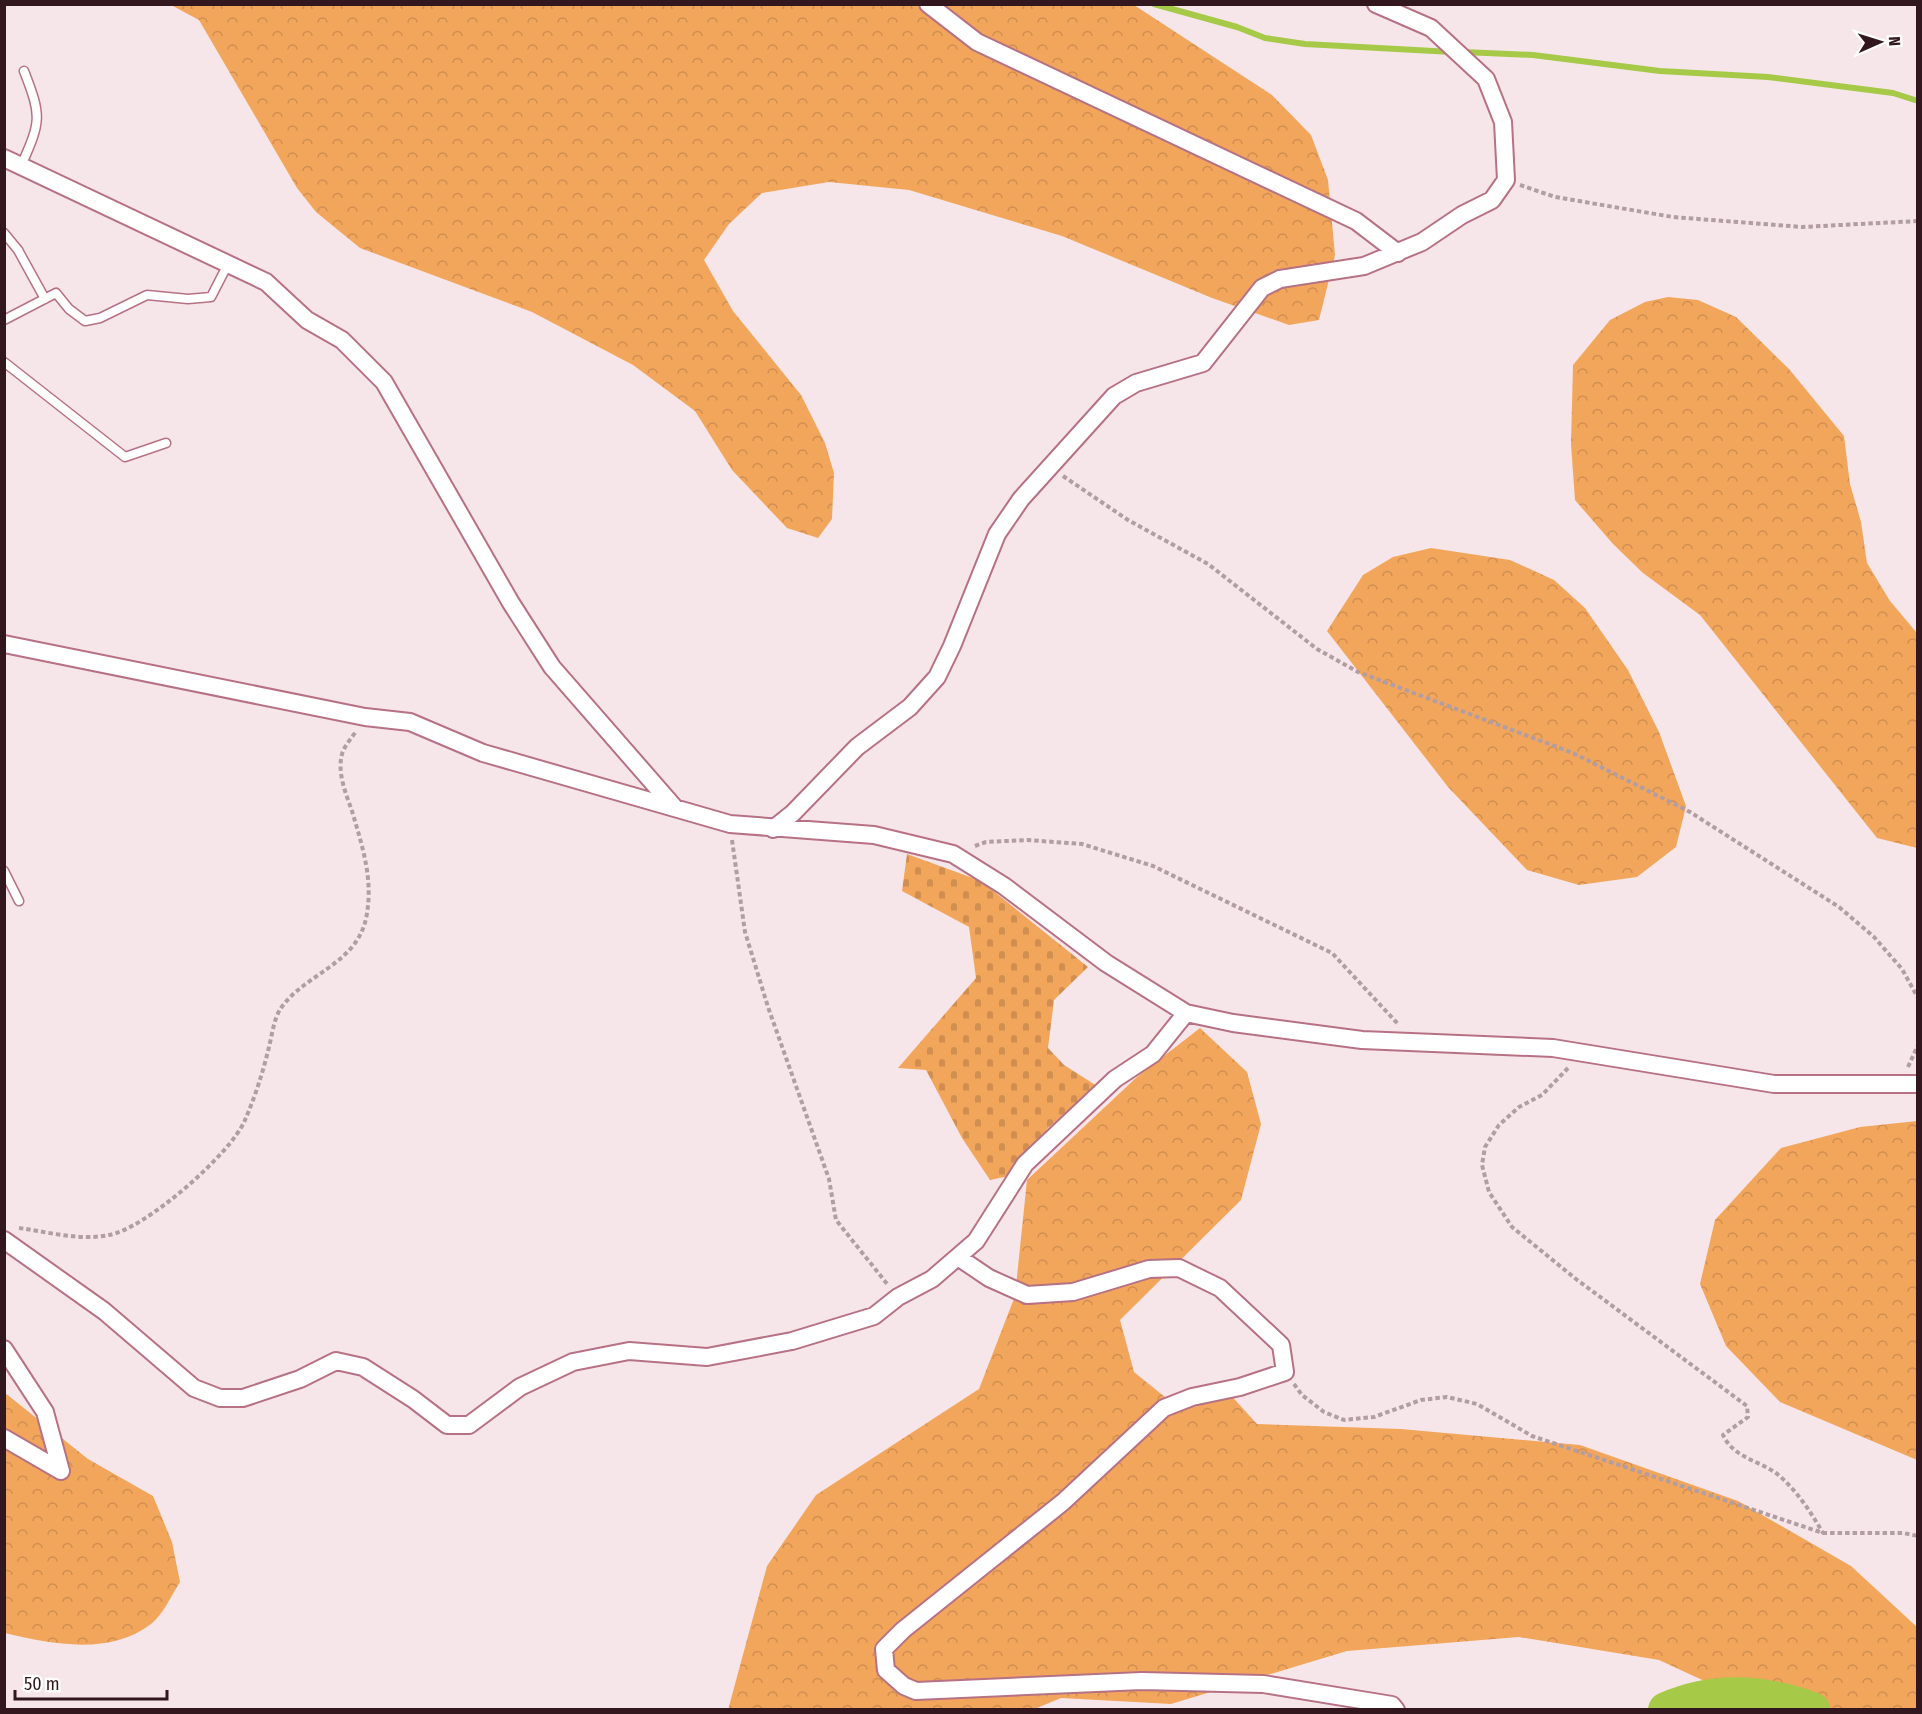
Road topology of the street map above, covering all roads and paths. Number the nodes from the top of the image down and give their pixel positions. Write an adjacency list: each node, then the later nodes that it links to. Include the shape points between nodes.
1 (928, 4): 9 (street, via 977,42 1356,221)
2 (1376, 4): 6 (street, via 1431,28 1486,79 1503,122)
3 (24, 71): 5 (lane, via 37,104 36,131)
4 (4, 158): 5 (street)
5 (21, 166): 10 (street)
6 (1506, 180): 7 (path, via 1555,197 1673,217 1802,227); 9 (street, via 1492,200)
7 (1917, 221)
8 (4, 233): 11 (lane)
9 (1398, 252): 15 (street, via 1350,270 1280,279 1262,288 1203,363 1136,383 1114,396)
10 (228, 264): 11 (lane, via 211,297 147,295 100,318 85,321 56,293); 18 (street, via 266,282 307,320 342,340 384,382 552,667)
11 (45, 299): 12 (lane)
12 (4, 320)
13 (4, 362): 14 (lane, via 125,457)
14 (166, 443)
15 (1050, 467): 20 (street, via 997,534 937,677 910,707 857,747); 24 (path, via 1128,520 1208,564 1317,649 1358,672 1574,753 1690,812 1839,907 1902,969)
16 (4, 644): 17 (street)
17 (365, 717): 18 (street, via 410,722 483,753); 29 (path, via 342,753 341,776 364,852 370,888 367,916 357,939 336,965 296,992 280,1010 244,1123 219,1156 153,1214 129,1229 108,1236)
18 (675, 808): 19 (street)
19 (730, 824): 20 (street); 31 (path, via 745,932 771,1018 829,1179 836,1220)
20 (773, 829): 21 (street, via 874,835)
21 (953, 854): 25 (street, via 1004,886 1106,963); 26 (path, via 986,842 1038,841 1082,844 1153,866 1332,953 1401,1027)
22 (4, 871): 23 (lane)
23 (19, 901)
24 (1917, 998)
25 (1186, 1013): 26 (street, via 1350,1039); 30 (street, via 1153,1054 1115,1079 1025,1164 976,1241)
26 (1408, 1043): 27 (street, via 1553,1048)
27 (1582, 1054): 28 (street, via 1774,1084); 35 (path, via 1542,1095 1519,1107 1498,1125 1485,1147 1482,1165 1489,1192 1512,1227 1747,1406 1748,1417 1722,1435 1726,1443 1775,1473 1794,1491)
28 (1917, 1084)
29 (7, 1232): 31 (street, via 194,1388 220,1398 243,1398 300,1379 336,1361 363,1367 447,1425 469,1425 520,1387 573,1362 629,1351 707,1357 792,1341 874,1316)
30 (958, 1257): 31 (street, via 932,1279); 33 (street, via 989,1278 1027,1294 1073,1292 1149,1269 1179,1268 1220,1288 1281,1345)
31 (898, 1297)
32 (4, 1349): 34 (street, via 45,1413 61,1471)
33 (1285, 1371): 35 (path, via 1302,1395 1324,1412 1344,1420 1374,1417 1421,1400 1448,1397 1477,1404 1532,1436); 37 (street, via 1164,1408 1063,1502 903,1629 884,1649 886,1670 916,1691 1142,1681 1263,1684 1392,1705)
34 (4, 1438)
35 (1823, 1533): 36 (path)
36 (1917, 1536)
37 (1396, 1710)

